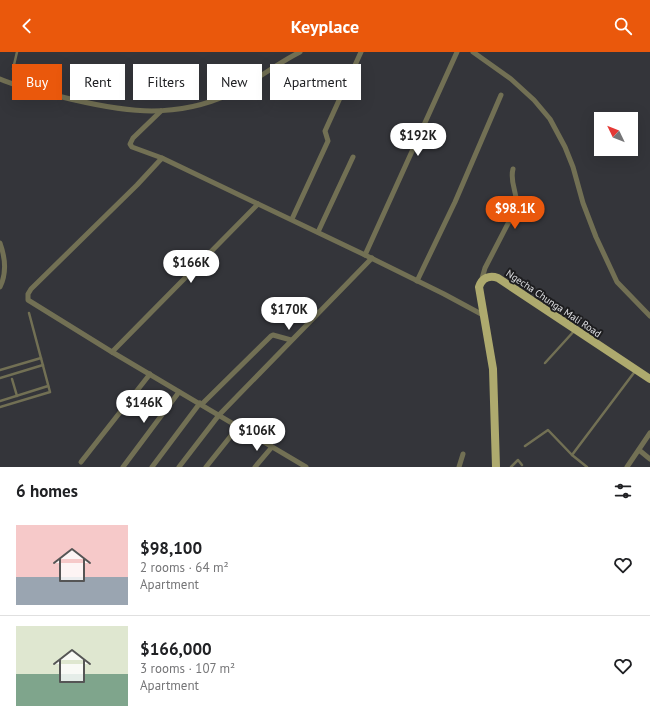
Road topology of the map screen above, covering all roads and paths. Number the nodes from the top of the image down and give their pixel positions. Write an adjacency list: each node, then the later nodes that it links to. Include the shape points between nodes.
1 (18, 52): 6 (lane)
2 (300, 52): 9 (street, via 230,93 197,106)
3 (361, 52): 14 (street, via 325,131 328,141)
4 (457, 52): 17 (street)
5 (473, 52): 24 (street, via 517,84 534,100 555,127 573,167 598,244 617,282)
6 (15, 64)
7 (0, 79): 9 (street, via 106,108)
8 (501, 95): 19 (street, via 455,202)
9 (161, 111): 11 (street, via 130,141 130,144)
10 (353, 157): 15 (street)
11 (162, 158): 13 (street); 27 (street, via 27,297 32,303)
12 (513, 169): 20 (street, via 516,208)
13 (258, 204): 14 (street); 27 (street)
14 (292, 219): 15 (street)
15 (318, 232): 17 (street)
16 (0, 243): 21 (street, via 4,275)
17 (365, 254): 18 (street)
18 (372, 258): 19 (street); 26 (street)
19 (417, 281): 23 (street)
20 (480, 283): 23 (main road); 25 (main road, Ngecha Chunga Mali Road, via 490,276 498,278)
21 (0, 287)
22 (29, 313): 28 (lane)
23 (483, 315): 61 (main road, via 493,369)
24 (650, 316)
25 (575, 330): 29 (lane); 32 (main road, Ngecha Chunga Mali Road)
26 (291, 340): 41 (street, via 271,336); 43 (street)
27 (112, 352): 33 (street)
28 (41, 358): 30 (lane); 31 (lane)
29 (545, 363)
30 (43, 365): 34 (lane); 37 (lane)
31 (0, 370)
32 (636, 370): 36 (main road, Ngecha Chunga Mali Road); 50 (lane)
33 (150, 374): 38 (street); 52 (street)
34 (0, 378)
35 (12, 379): 39 (lane)
36 (650, 379)
37 (48, 386): 39 (lane); 42 (lane, via 49,393)
38 (179, 392): 41 (street); 54 (street)
39 (16, 396): 40 (lane)
40 (0, 401)
41 (201, 404): 43 (street); 55 (street)
42 (0, 407)
43 (219, 415): 44 (street); 56 (street)
44 (238, 427): 47 (street); 57 (street)
45 (650, 433): 48 (street)
46 (525, 446): 50 (lane, via 548,430)
47 (272, 447): 58 (street); 59 (street)
48 (639, 450): 51 (street); 64 (street)
49 (463, 454): 60 (street)
50 (572, 455): 63 (lane)
51 (650, 459)
52 (81, 462)
53 (522, 465): 62 (lane, via 518,460)
54 (123, 467)
55 (152, 467)
56 (179, 467)
57 (206, 467)
58 (256, 467)
59 (306, 467)
60 (459, 467)
61 (496, 467)
62 (511, 467)
63 (587, 467)
64 (627, 467)

